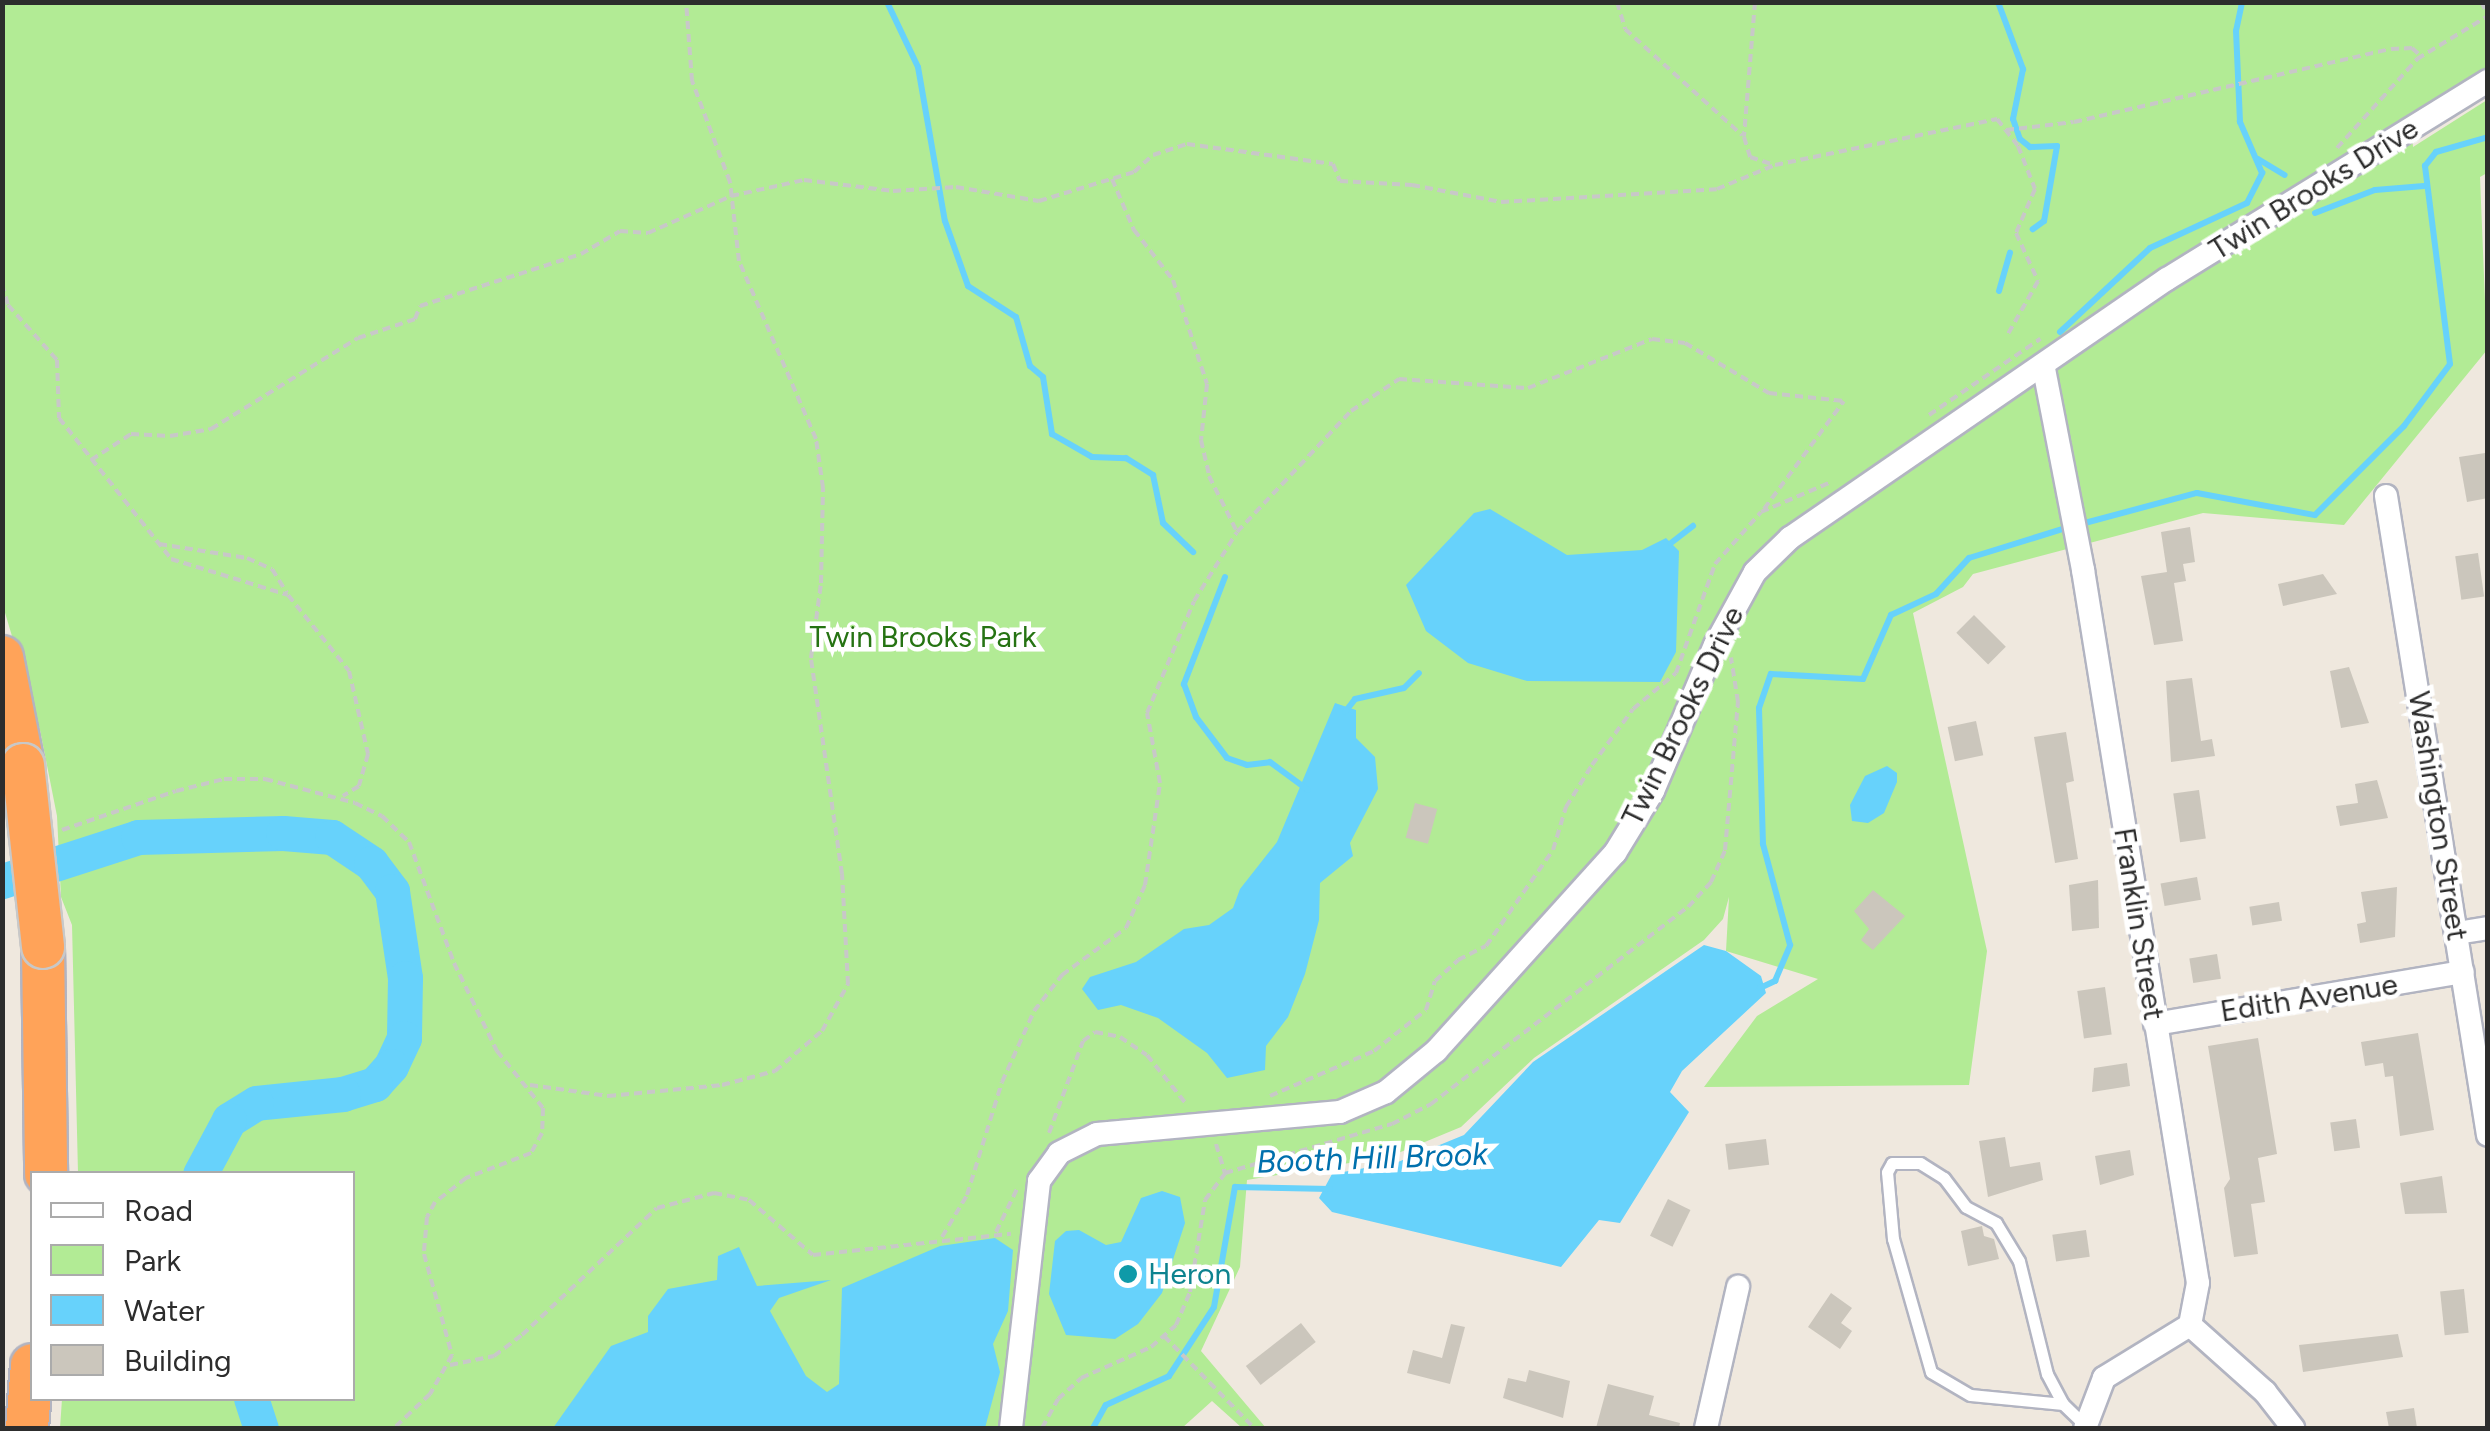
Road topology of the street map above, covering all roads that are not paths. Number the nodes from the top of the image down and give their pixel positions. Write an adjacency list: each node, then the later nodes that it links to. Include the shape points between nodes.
1 (2488, 81): 2 (street, Twin Brooks Drive, via 2167,279)
2 (2044, 370): 8 (street, Franklin Street); 17 (street, Twin Brooks Drive, via 1838,505 1756,572 1715,645 1653,790 1615,853 1436,1050 1386,1092 1340,1112 1097,1134 1059,1153 1040,1181 1030,1236)
3 (2386, 496): 6 (street, Washington Street)
4 (2, 657): 10 (highway, bridge, via 23,765 43,947)
5 (2488, 928): 6 (street)
6 (2457, 933): 7 (street, Washington Street)
7 (2463, 972): 8 (street, Edith Avenue); 9 (street, Washington Street)
8 (2155, 1024): 12 (street, Franklin Street, via 2198,1283)
9 (2488, 1135)
10 (46, 1171)
11 (1738, 1287): 18 (street)
12 (2190, 1325): 15 (street, via 2104,1378); 19 (street, via 2266,1392)
13 (30, 1390): 16 (highway)
14 (2063, 1404): 14 (lane, via 2047,1374 2019,1260 1996,1223 1966,1207 1920,1163 1892,1162 1892,1239 1931,1372 1970,1394); 15 (lane)
15 (2085, 1427)
16 (27, 1428)
17 (1011, 1428)
18 (1706, 1428)
19 (2293, 1428)

